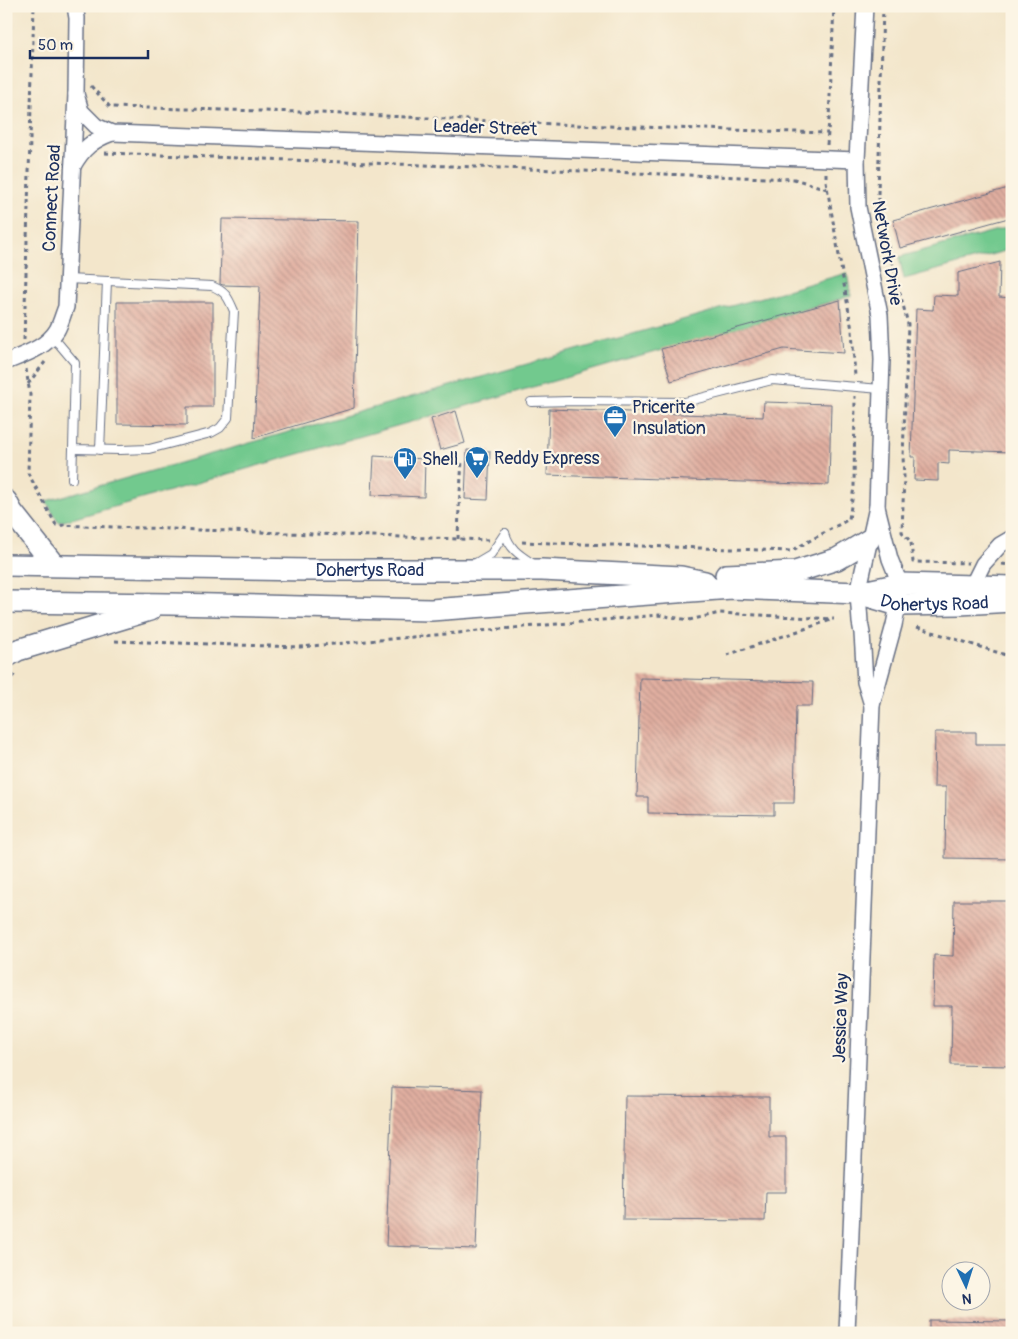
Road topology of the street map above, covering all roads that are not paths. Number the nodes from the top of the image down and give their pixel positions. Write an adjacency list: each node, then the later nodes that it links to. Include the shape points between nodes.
1 (75, 6): 3 (street, Connect Road)
2 (866, 6): 5 (street, Network Drive)
3 (76, 94): 4 (street, Leader Street, via 81,111 96,126); 6 (street, Connect Road)
4 (112, 133): 5 (street, Leader Street); 6 (street, Leader Street, via 90,144)
5 (857, 160): 11 (street, Network Drive, via 858,207 880,315)
6 (73, 166): 7 (street, Connect Road)
7 (67, 279): 8 (lane); 9 (street, Connect Road, via 66,307)
8 (107, 282): 14 (lane); 14 (lane, via 212,286 223,291 234,312 228,418 220,428 148,449)
9 (55, 340): 10 (street, Connect Road); 13 (lane, via 75,363)
10 (6, 362)
11 (881, 389): 12 (lane, via 772,380 685,402); 17 (street, Network Drive)
12 (531, 402)
13 (73, 449): 14 (lane); 15 (lane)
14 (100, 450)
15 (72, 479)
16 (6, 501): 21 (main road)
17 (876, 507): 19 (street, Network Drive); 25 (street, Network Drive)
18 (1012, 538): 26 (street, Dohertys Road, via 1000,544)
19 (869, 540): 24 (main road, via 837,559 795,572); 29 (street, Network Drive)
20 (6, 565): 21 (main road, Dohertys Road)
21 (54, 566): 22 (main road, Dohertys Road)
22 (462, 570): 23 (main road, Dohertys Road); 23 (lane, via 491,554 504,541)
23 (542, 570): 24 (main road, Dohertys Road)
24 (681, 577): 28 (main road, Dohertys Road)
25 (900, 584): 26 (main road, Dohertys Road); 29 (main road, Dohertys Road); 33 (street, Jessica Way)
26 (972, 586): 27 (main road, Dohertys Road)
27 (1012, 587)
28 (732, 588): 29 (main road, Dohertys Road); 32 (main road, Dohertys Road, via 431,610)
29 (858, 593): 33 (main road, Dohertys Road); 35 (street, Jessica Way, via 865,682)
30 (1012, 601): 33 (main road, Dohertys Road)
31 (6, 602): 32 (main road, Dohertys Road)
32 (170, 604): 34 (main road, via 18,650)
33 (898, 605): 35 (street, Jessica Way)
34 (6, 657)
35 (872, 705): 36 (street, Jessica Way)
36 (847, 1333)

